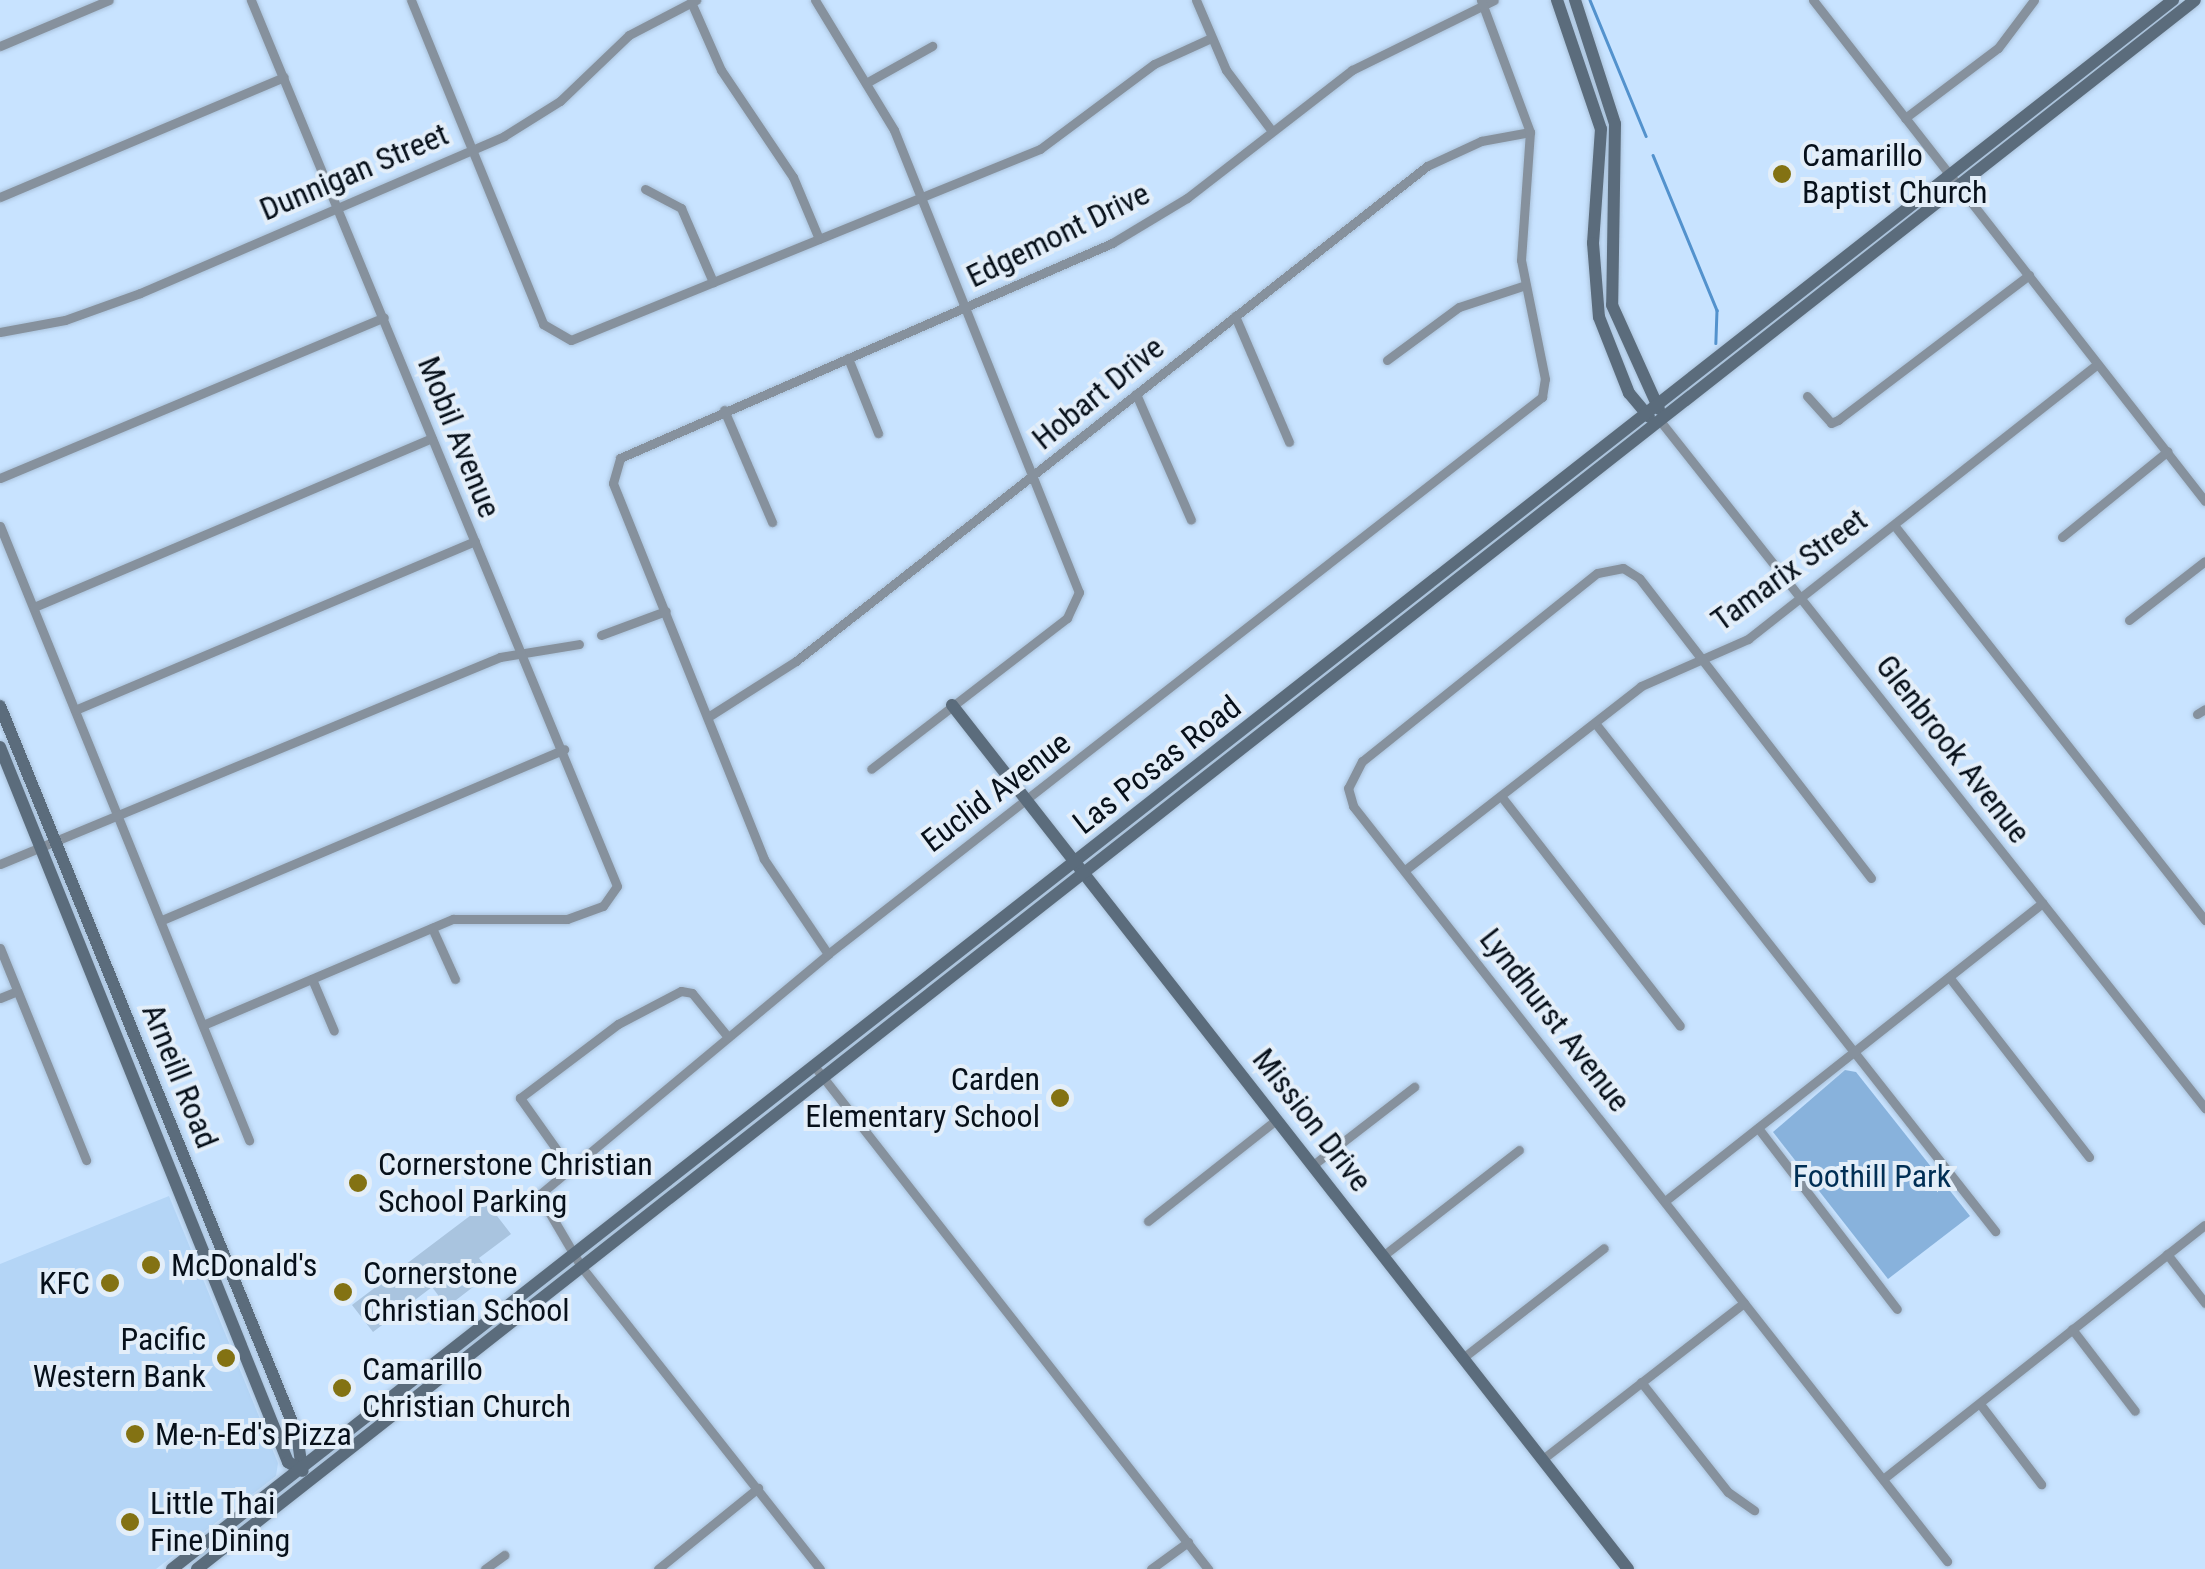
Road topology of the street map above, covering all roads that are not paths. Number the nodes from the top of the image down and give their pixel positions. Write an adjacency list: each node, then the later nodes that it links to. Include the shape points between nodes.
1 (109, 0): 16 (street)
2 (251, 0): 18 (street, Mobil Avenue)
3 (411, 0): 23 (street)
4 (815, 0): 19 (street)
5 (1196, 0): 15 (street)
6 (1494, 0): 14 (street, Edgemont Drive)
7 (1557, 0): 44 (main road, via 1600,129 1593,244 1598,316)
8 (1575, 0): 42 (main road, via 1615,124 1612,305)
9 (1813, 0): 20 (street)
10 (2034, 0): 20 (street, via 1998,48)
11 (2173, 0): 24 (main road, Las Posas Road)
12 (2195, 0): 24 (main road, Las Posas Road)
13 (694, 1): 23 (street, Dunnigan Street, via 628,35 535,120); 29 (street, via 721,70 793,177)
14 (1482, 2): 21 (street, Edgemont Drive, via 1394,44); 22 (street)
15 (1211, 38): 21 (street); 26 (street, via 1154,64 1040,148)
16 (0, 46)
17 (932, 46): 19 (street)
18 (284, 77): 27 (street); 28 (street, Mobil Avenue)
19 (866, 83): 26 (street)
20 (1905, 118): 24 (street)
21 (1272, 131): 33 (street, Edgemont Drive, via 1151,221)
22 (1530, 132): 32 (street); 35 (street, Hobart Drive, via 1480,140 1427,166)
23 (471, 149): 28 (street, Dunnigan Street); 31 (street, via 546,329 571,340)
24 (1954, 181): 30 (street); 42 (main road, Las Posas Road); 45 (main road, Las Posas Road)
25 (645, 189): 31 (street, via 681,208)
26 (922, 194): 29 (street); 33 (street)
27 (0, 197)
28 (338, 205): 34 (street, Mobil Avenue); 36 (street, Dunnigan Street, via 140,294 65,320)
29 (819, 239): 31 (street)
30 (2029, 276): 39 (street); 41 (street, via 1838,420 1831,423)
31 (713, 282)
32 (1523, 286): 38 (street, via 1459,307); 77 (street, Euclid Avenue, via 1544,391)
33 (969, 307): 37 (street, Edgemont Drive); 50 (street)
34 (384, 316): 47 (street, Mobil Avenue); 51 (street)
35 (1236, 316): 40 (street, Hobart Drive); 48 (street)
36 (0, 332)
37 (848, 358): 43 (street, Edgemont Drive); 46 (street)
38 (1387, 360)
39 (2097, 364): 49 (street); 55 (street, Tamarix Street)
40 (1136, 394): 50 (street, Hobart Drive); 53 (street)
41 (1807, 396)
42 (1658, 404): 44 (main road, Las Posas Road); 45 (main road)
43 (724, 410): 54 (street); 62 (street, Edgemont Drive, via 626,452 616,464 613,483)
44 (1644, 414): 45 (main road); 80 (main road, Las Posas Road)
45 (1660, 422): 60 (street, Glenbrook Avenue); 83 (main road, Las Posas Road)
46 (878, 433)
47 (432, 438): 58 (street, Mobil Avenue); 61 (street)
48 (1289, 442)
49 (2168, 452): 52 (street); 57 (street)
50 (1037, 474): 68 (street, via 1078,598 1067,618); 71 (street, Hobart Drive, via 758,690)
51 (0, 478)
52 (2205, 501)
53 (1191, 520)
54 (772, 522)
55 (1894, 524): 60 (street, Tamarix Street); 87 (street)
56 (0, 526): 61 (street)
57 (2062, 537)
58 (474, 541): 66 (street, Mobil Avenue); 70 (street)
59 (2205, 561): 63 (street)
60 (1802, 597): 67 (street, Tamarix Street, via 1733,648); 85 (street, Glenbrook Avenue)
61 (34, 607): 70 (street)
62 (666, 611): 64 (street); 71 (street)
63 (2129, 620)
64 (602, 635)
65 (579, 644): 66 (street)
66 (521, 651): 74 (street, Mobil Avenue); 78 (street)
67 (1696, 658): 72 (street, Tamarix Street, via 1641,686); 82 (street, Lyndhurst Avenue, via 1640,578 1619,568 1597,573 1352,773 1350,800); 84 (street)
68 (952, 705): 75 (street); 77 (main road, Mission Drive)
69 (0, 706): 79 (main road, Arneill Road)
70 (75, 710): 78 (street)
71 (708, 717): 90 (street, via 775,883)
72 (1595, 723): 76 (street, Tamarix Street); 100 (street)
73 (0, 747): 79 (main road, Arneill Road)
74 (564, 749): 86 (street); 88 (street, Mobil Avenue, via 613,862 615,893 596,911 567,919 478,915)
75 (870, 768)
76 (1501, 796): 82 (street, Tamarix Street); 97 (street)
77 (1026, 802): 80 (main road, Mission Drive); 90 (street, Euclid Avenue)
78 (118, 816): 79 (street); 86 (street)
79 (48, 845): 81 (street); 130 (main road, Arneill Road, via 297,1434)
80 (1076, 863): 83 (main road, Mission Drive); 101 (main road, Las Posas Road)
81 (0, 864)
82 (1405, 870): 113 (street, Lyndhurst Avenue)
83 (1087, 876): 102 (main road, Las Posas Road); 105 (main road, Mission Drive)
84 (1871, 878)
85 (2043, 903): 91 (street); 104 (street, Glenbrook Avenue)
86 (162, 920): 96 (street)
87 (2205, 920)
88 (432, 928): 92 (street); 93 (street)
89 (0, 948): 94 (street)
90 (828, 954): 99 (street, Euclid Avenue)
91 (1948, 977): 100 (street); 109 (street)
92 (312, 979): 96 (street); 98 (street)
93 (455, 979)
94 (18, 991): 95 (street); 110 (street)
95 (0, 998)
96 (204, 1025): 107 (street)
97 (1680, 1026)
98 (334, 1030)
99 (728, 1037): 112 (street, Euclid Avenue); 112 (street, via 692,993 681,991 618,1024 520,1098)
100 (1854, 1051): 106 (street); 116 (street)
101 (815, 1068): 102 (street); 120 (main road, Las Posas Road)
102 (824, 1080): 120 (main road, Las Posas Road); 136 (street)
103 (1414, 1086): 111 (street)
104 (2205, 1108)
105 (1276, 1120): 111 (main road, Mission Drive); 114 (street)
106 (1758, 1128): 113 (street); 123 (street)
107 (250, 1140)
108 (1518, 1150): 119 (street)
109 (2089, 1157)
110 (86, 1160)
111 (1313, 1165): 119 (main road, Mission Drive)
112 (569, 1167): 120 (street, Euclid Avenue, via 538,1198)
113 (1665, 1201): 121 (street, Lyndhurst Avenue)
114 (1148, 1221)
115 (2205, 1225): 118 (street)
116 (1995, 1231)
117 (1604, 1248): 125 (street)
118 (2167, 1254): 122 (street); 124 (street)
119 (1384, 1256): 125 (main road, Mission Drive)
120 (577, 1262): 130 (main road, Las Posas Road); 132 (main road, Las Posas Road); 134 (street)
121 (1744, 1303): 126 (street); 131 (street, Lyndhurst Avenue)
122 (2205, 1303)
123 (1897, 1309)
124 (2072, 1329): 127 (street); 128 (street)
125 (1464, 1357): 129 (main road, Mission Drive)
126 (1641, 1382): 129 (street); 135 (street, via 1728,1492)
127 (1980, 1404): 131 (street); 133 (street)
128 (2135, 1411)
129 (1544, 1458): 146 (main road, Mission Drive)
130 (302, 1468): 132 (main road, Arneill Road); 139 (main road, Las Posas Road)
131 (1884, 1479): 138 (street, Lyndhurst Avenue)
132 (310, 1481): 140 (main road, Las Posas Road)
133 (2040, 1484)
134 (758, 1488): 142 (street); 143 (street)
135 (1754, 1510)
136 (1188, 1542): 144 (street); 145 (street)
137 (504, 1555): 141 (street)
138 (1946, 1561)
139 (172, 1569)
140 (197, 1569)
141 (486, 1569)
142 (658, 1569)
143 (820, 1569)
144 (1151, 1569)
145 (1208, 1569)
146 (1628, 1569)

